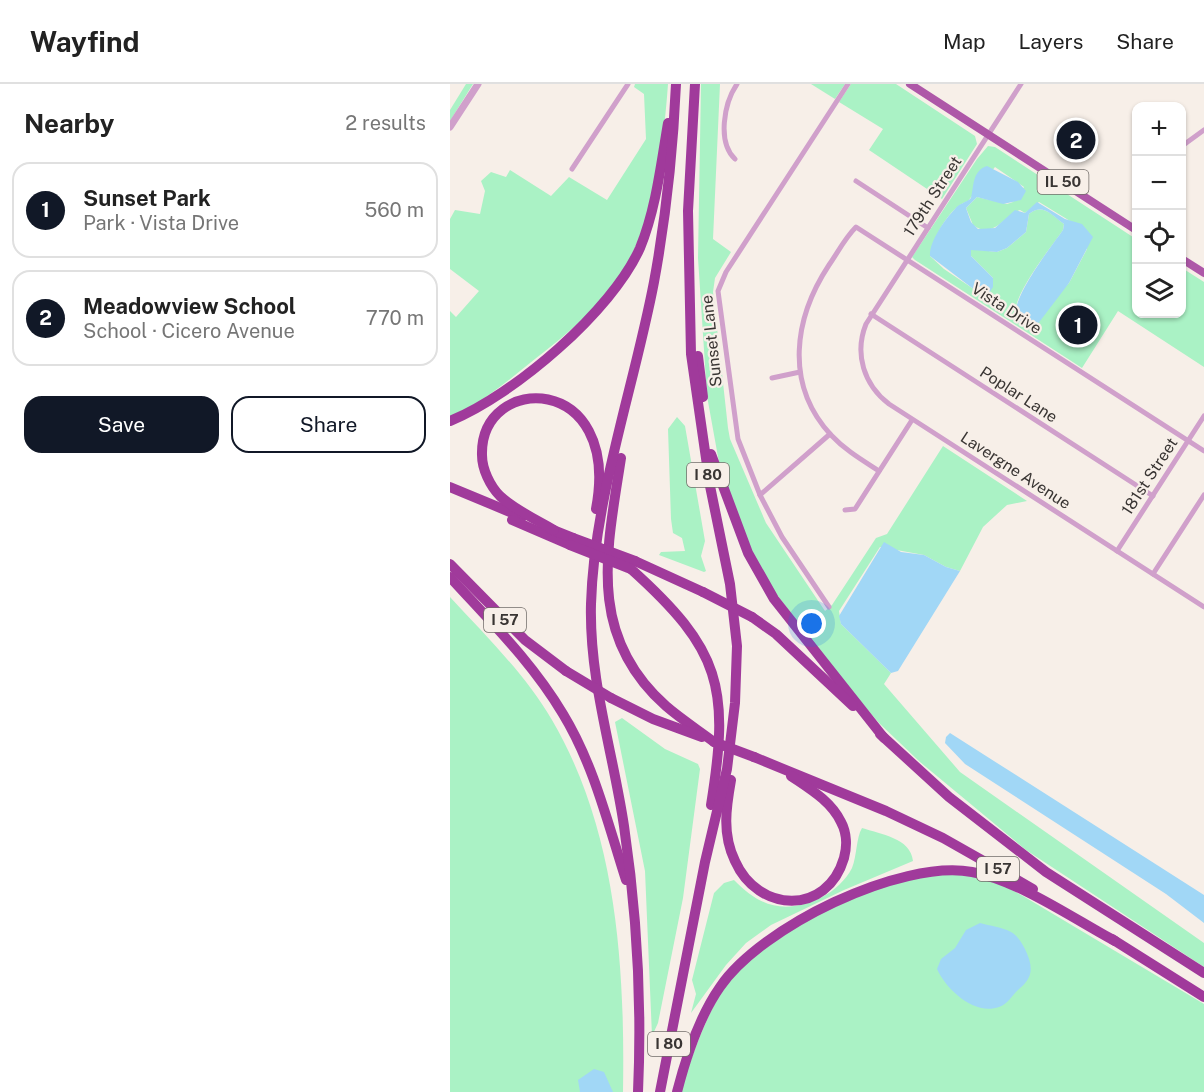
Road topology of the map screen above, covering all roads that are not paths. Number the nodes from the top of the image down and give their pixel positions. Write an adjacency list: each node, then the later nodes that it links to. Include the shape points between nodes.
1 (478, 84): 10 (street)
2 (628, 84): 15 (street)
3 (671, 84): 29 (highway, via 669,119 653,202 640,246 626,273 587,320 544,359 506,388)
4 (676, 84): 30 (highway, I 80, via 672,163 654,282)
5 (694, 84): 17 (highway, I 80)
6 (737, 84): 14 (street, via 726,110 725,145)
7 (848, 84): 37 (street, Sunset Lane, via 719,286 734,423)
8 (910, 84): 12 (main road, IL 50)
9 (1021, 84): 12 (street, 179th Street)
10 (450, 127)
11 (1204, 130): 13 (street)
12 (989, 135): 18 (main road, IL 50); 19 (street, 179th Street)
13 (1186, 143)
14 (735, 159)
15 (572, 169)
16 (856, 181): 19 (street)
17 (688, 211): 51 (highway, I 80, via 693,380 730,585 737,646); 53 (highway, via 694,227 698,356 714,467 748,553 774,599)
18 (1132, 227)
19 (928, 228): 20 (street, 179th Street)
20 (907, 259): 23 (street, 179th Street); 25 (street, Vista Drive, via 856,227 817,284 806,308 799,342); 32 (street, Vista Drive)
21 (1186, 262): 22 (main road)
22 (1204, 273)
23 (871, 314): 24 (street, 179th Street); 39 (street, Poplar Lane)
24 (866, 324): 28 (street, Lavergne Avenue, via 860,347 865,374 881,398)
25 (800, 372): 26 (street); 31 (street, via 809,400)
26 (772, 378)
27 (1204, 416): 32 (street, 181st Street)
28 (912, 420): 34 (street); 43 (street, Lavergne Avenue)
29 (450, 421)
30 (622, 425): 48 (highway, I 80, via 598,537); 52 (highway, via 623,447 606,567 610,609 621,644 636,672)
31 (830, 434): 34 (street); 37 (street)
32 (1188, 441): 33 (street, Vista Drive); 39 (street, 181st Street)
33 (1204, 451)
34 (879, 471): 40 (street, via 855,508)
35 (450, 487): 41 (highway)
36 (450, 493): 42 (highway)
37 (760, 495): 49 (street, Sunset Lane, via 782,537)
38 (1204, 495): 46 (street)
39 (1153, 496): 43 (street, 181st Street)
40 (845, 510)
41 (555, 530): 42 (highway); 48 (highway, via 499,495 484,468 482,450 489,425 502,410 527,399 551,399 570,407 595,442 601,476 588,578)
42 (571, 541): 45 (highway, bridge)
43 (1117, 550): 46 (street, Lavergne Avenue)
44 (450, 564): 52 (highway, I 57, bridge, via 525,640 566,670 611,698)
45 (633, 565): 53 (highway, I 57, bridge, via 703,592 752,617 823,676); 55 (highway, via 686,624 705,655 715,683 721,734)
46 (1153, 574): 50 (street, Lavergne Avenue)
47 (450, 577): 56 (highway, via 518,650 565,716 606,810)
48 (591, 602): 56 (highway, I 80, via 594,665 624,824)
49 (830, 607)
50 (1204, 607)
51 (735, 703): 54 (highway, via 737,734 725,815 732,853 746,879 758,890 777,899 802,900 819,893 838,874 845,854 844,833 827,803); 55 (highway, I 80, via 727,769)
52 (693, 730): 54 (highway, I 57, bridge)
53 (884, 738): 58 (highway, I 57, via 949,797 1046,872)
54 (779, 767): 57 (highway, I 57, via 944,838)
55 (705, 862): 61 (highway, I 80)
56 (635, 907): 60 (highway, I 80)
57 (1115, 941): 59 (highway, I 57); 62 (highway, via 1003,881 972,872 946,870 897,878 821,909 785,930 734,970 708,1006)
58 (1204, 973)
59 (1204, 997)
60 (638, 1092)
61 (660, 1092)
62 (676, 1092)

